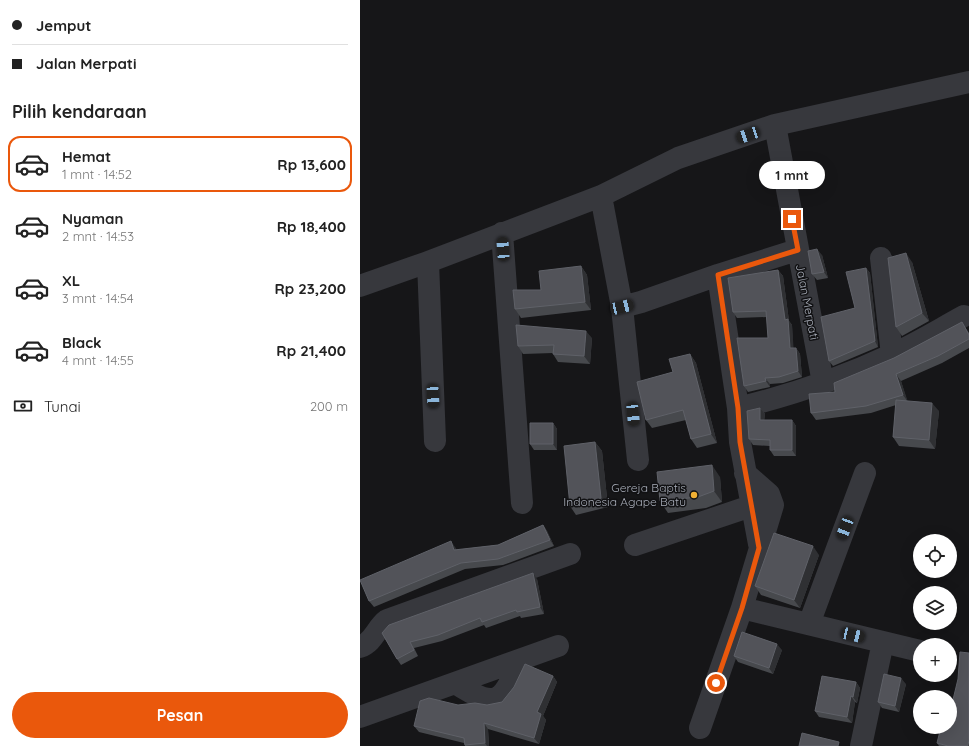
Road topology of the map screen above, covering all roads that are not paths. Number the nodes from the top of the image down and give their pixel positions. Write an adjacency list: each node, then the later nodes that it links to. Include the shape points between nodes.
1 (969, 82): 2 (street)
2 (775, 125): 3 (street, via 678,158); 5 (street, Jalan Merpati)
3 (601, 196): 4 (street); 10 (street)
4 (502, 233): 7 (street); 19 (street)
5 (798, 250): 8 (street); 13 (street, Jalan Merpati)
6 (882, 258): 12 (street)
7 (428, 262): 9 (street); 15 (street)
8 (718, 275): 10 (street); 14 (street)
9 (360, 286)
10 (622, 307): 16 (street)
11 (964, 316): 12 (street)
12 (892, 355): 13 (street)
13 (823, 383): 14 (street)
14 (738, 408): 17 (street)
15 (435, 441)
16 (638, 460)
17 (745, 473): 20 (street); 22 (street, via 772,499 773,505)
18 (865, 474): 25 (street)
19 (522, 503)
20 (751, 506): 21 (street); 22 (street)
21 (635, 545)
22 (759, 548): 24 (street)
23 (570, 554): 28 (street, via 388,620 380,626 366,645)
24 (742, 608): 25 (street); 33 (street)
25 (809, 624): 26 (street)
26 (883, 642): 29 (street); 34 (street)
27 (558, 646): 30 (street)
28 (360, 647)
29 (913, 649)
30 (520, 661): 31 (street); 31 (street, via 509,687 502,696 494,700 476,696)
31 (455, 683): 32 (street)
32 (360, 717)
33 (700, 728)
34 (861, 746)

